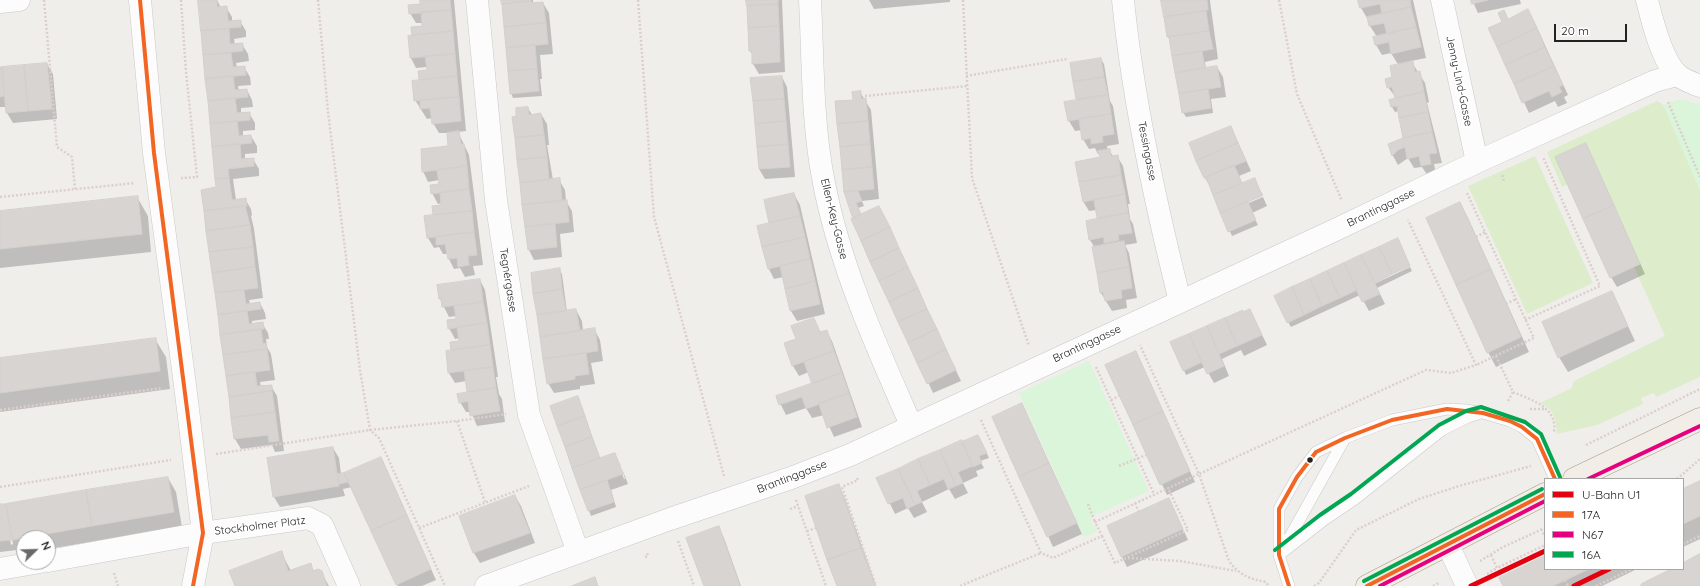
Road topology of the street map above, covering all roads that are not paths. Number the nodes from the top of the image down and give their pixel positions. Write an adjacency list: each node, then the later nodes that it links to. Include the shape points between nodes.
1 (19, 0): 8 (street)
2 (140, 0): 20 (street, via 158,181)
3 (477, 0): 22 (street, Tegnérgasse, via 496,200 527,405 550,478)
4 (810, 0): 15 (street, Ellen-Key-Gasse, via 818,147 834,229 859,302)
5 (1123, 0): 12 (street, Tessingasse, via 1150,173)
6 (1442, 0): 11 (street, Jenny-Lind-Gasse)
7 (1647, 0): 9 (street, via 1665,56)
8 (0, 2)
9 (1677, 75): 10 (street); 11 (street, Brantinggasse, via 1655,81)
10 (1700, 86)
11 (1477, 162): 12 (street, Brantinggasse)
12 (1180, 301): 15 (street, Brantinggasse)
13 (1483, 413): 16 (lane, via 1447,409 1392,420); 17 (lane, via 1510,421 1533,435); 23 (lane, via 1468,417 1442,430)
14 (1700, 419): 18 (main road)
15 (911, 425): 22 (street, Brantinggasse, via 850,455 791,478)
16 (1345, 438): 23 (lane); 23 (lane, via 1316,452 1297,477 1279,509)
17 (1555, 478)
18 (1576, 478)
19 (1544, 495): 21 (main road)
20 (203, 533): 24 (street, Stockholmer Platz); 28 (street, Stockholmer Platz); 29 (street, Stockholmer Platz, via 308,518 322,525)
21 (1448, 545): 27 (street); 32 (main road)
22 (578, 552): 30 (street, Brantinggasse)
23 (1279, 555): 31 (lane)
24 (56, 560)
25 (16, 566): 26 (street)
26 (0, 569)
27 (1465, 580)
28 (193, 586)
29 (349, 586)
30 (486, 586)
31 (1289, 586)
32 (1367, 586)

